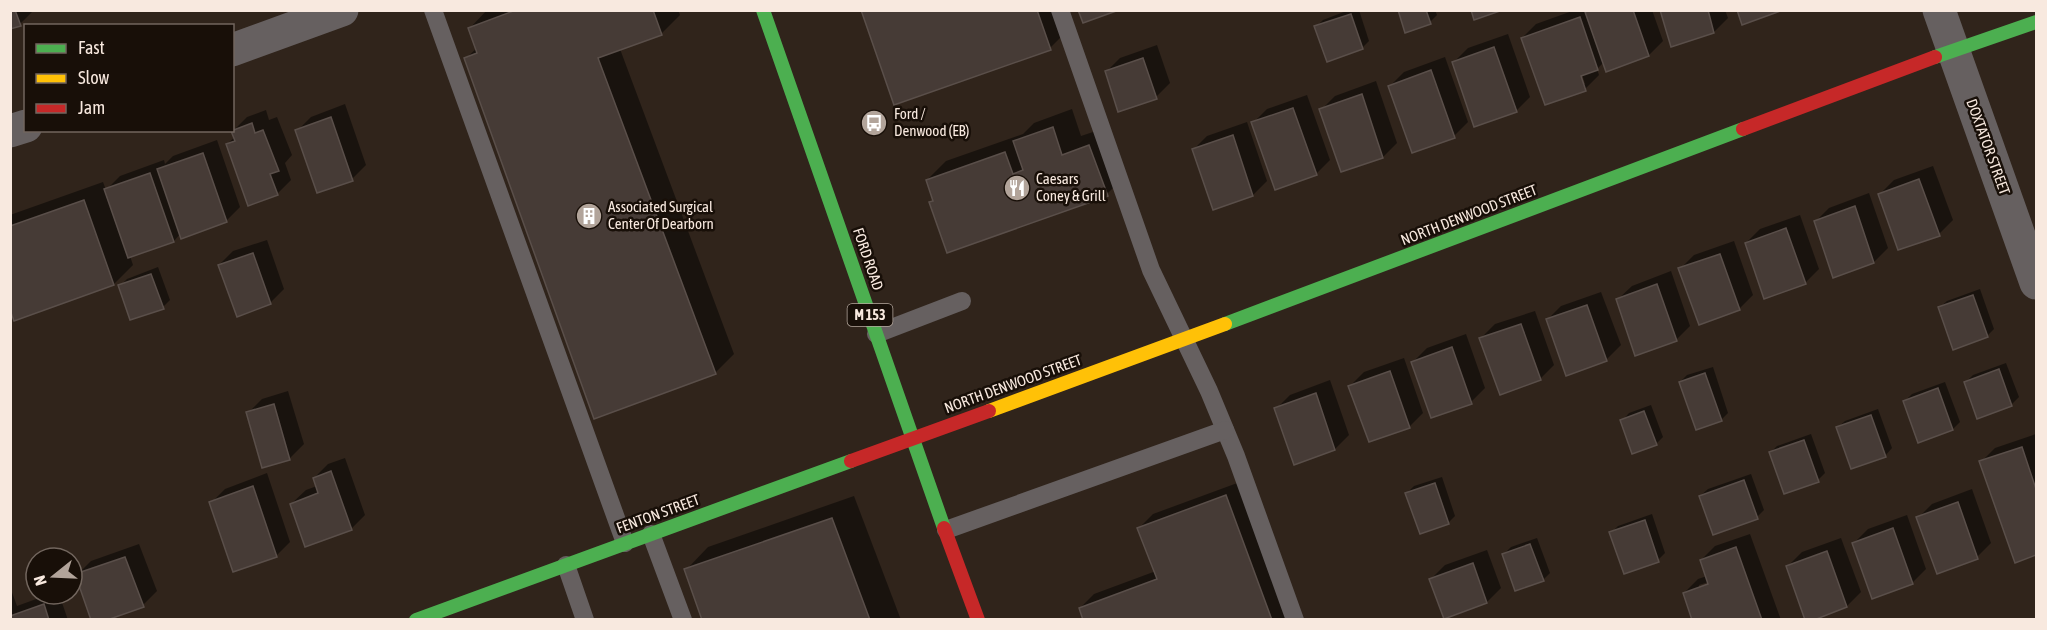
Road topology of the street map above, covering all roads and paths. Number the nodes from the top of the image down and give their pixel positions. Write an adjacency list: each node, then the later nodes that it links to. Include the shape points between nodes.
1 (342, 10): 7 (street)
2 (433, 10): 17 (lane)
3 (763, 10): 11 (street, FORD ROAD / M 153)
4 (1060, 10): 12 (lane, via 1151,270)
5 (1939, 10): 8 (street, DOXTATOR STREET)
6 (2037, 22): 8 (street, NORTH DENWOOD STREET)
7 (234, 49)
8 (1953, 52): 9 (street, DOXTATOR STREET); 12 (street, NORTH DENWOOD STREET)
9 (2037, 283)
10 (962, 301): 11 (lane)
11 (876, 334): 14 (street, FORD ROAD / M 153)
12 (1185, 339): 13 (lane); 14 (street, NORTH DENWOOD STREET)
13 (1224, 430): 15 (lane); 23 (lane)
14 (912, 439): 15 (street, FORD ROAD / M 153); 16 (street, FENTON STREET)
15 (946, 530): 22 (street, FORD ROAD / M 153)
16 (651, 534): 17 (street, FENTON STREET); 21 (lane)
17 (625, 543): 18 (street, FENTON STREET)
18 (566, 565): 19 (street, FENTON STREET); 20 (lane)
19 (416, 620)
20 (585, 620)
21 (683, 620)
22 (978, 620)
23 (1295, 620)

